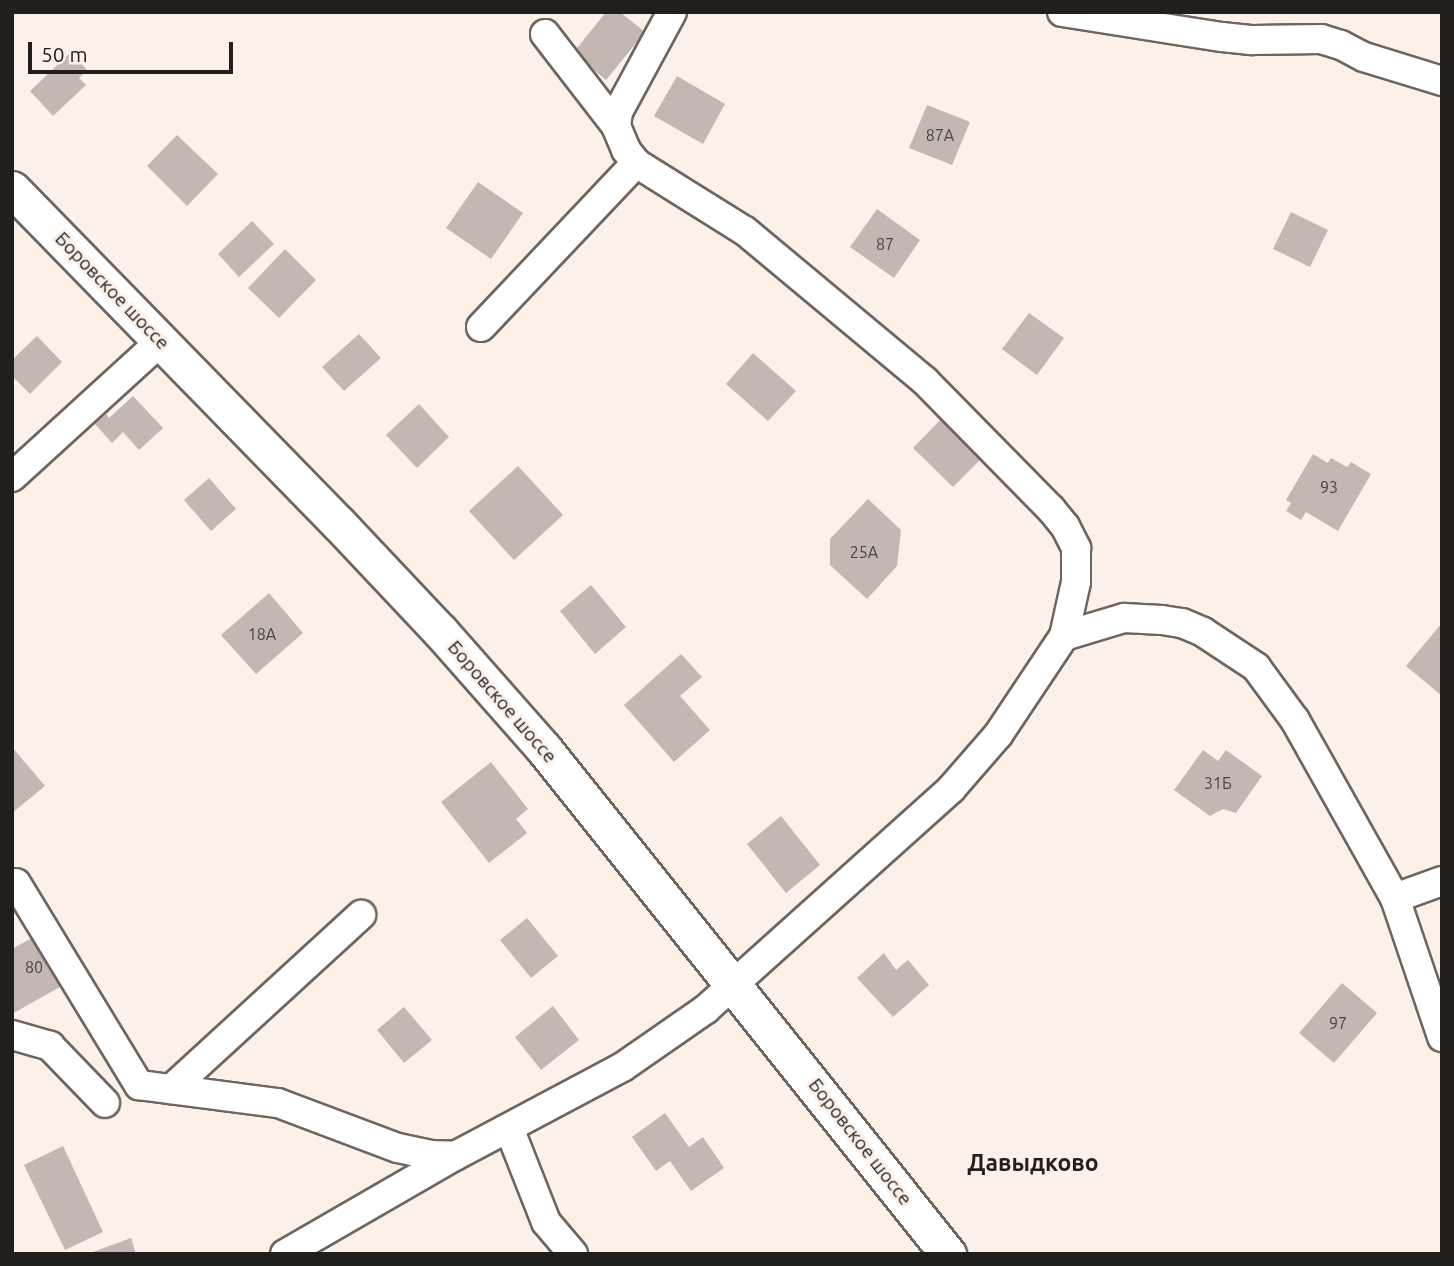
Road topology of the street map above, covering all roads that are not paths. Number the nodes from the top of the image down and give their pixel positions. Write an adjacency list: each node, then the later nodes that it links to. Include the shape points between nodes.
1 (672, 12): 5 (street, via 622,100)
2 (1062, 12): 4 (street, via 1233,38 1321,39)
3 (545, 34): 5 (street)
4 (1442, 81)
5 (616, 126): 6 (street)
6 (636, 163): 8 (street); 11 (street, via 756,240 925,381 1051,509 1076,548 1076,582)
7 (12, 189): 9 (main road, Боровское шоссе)
8 (481, 327)
9 (161, 341): 10 (street); 16 (main road, Боровское шоссе, via 448,641 593,807)
10 (12, 477)
11 (1064, 636): 14 (street, via 1124,618 1182,623 1256,667 1312,748); 16 (street, via 998,735 951,789)
12 (1442, 881): 14 (street)
13 (16, 883): 19 (street, via 139,1085)
14 (1395, 898): 18 (street)
15 (361, 915): 19 (street)
16 (735, 985): 21 (street, via 642,1055); 25 (main road, Боровское шоссе)
17 (12, 1035): 20 (street, via 50,1046)
18 (1442, 1037)
19 (170, 1089): 22 (street, via 278,1103 398,1148)
20 (105, 1103)
21 (509, 1128): 22 (street); 24 (street, via 547,1222)
22 (454, 1156): 23 (street)
23 (285, 1254)
24 (573, 1254)
25 (948, 1254)

